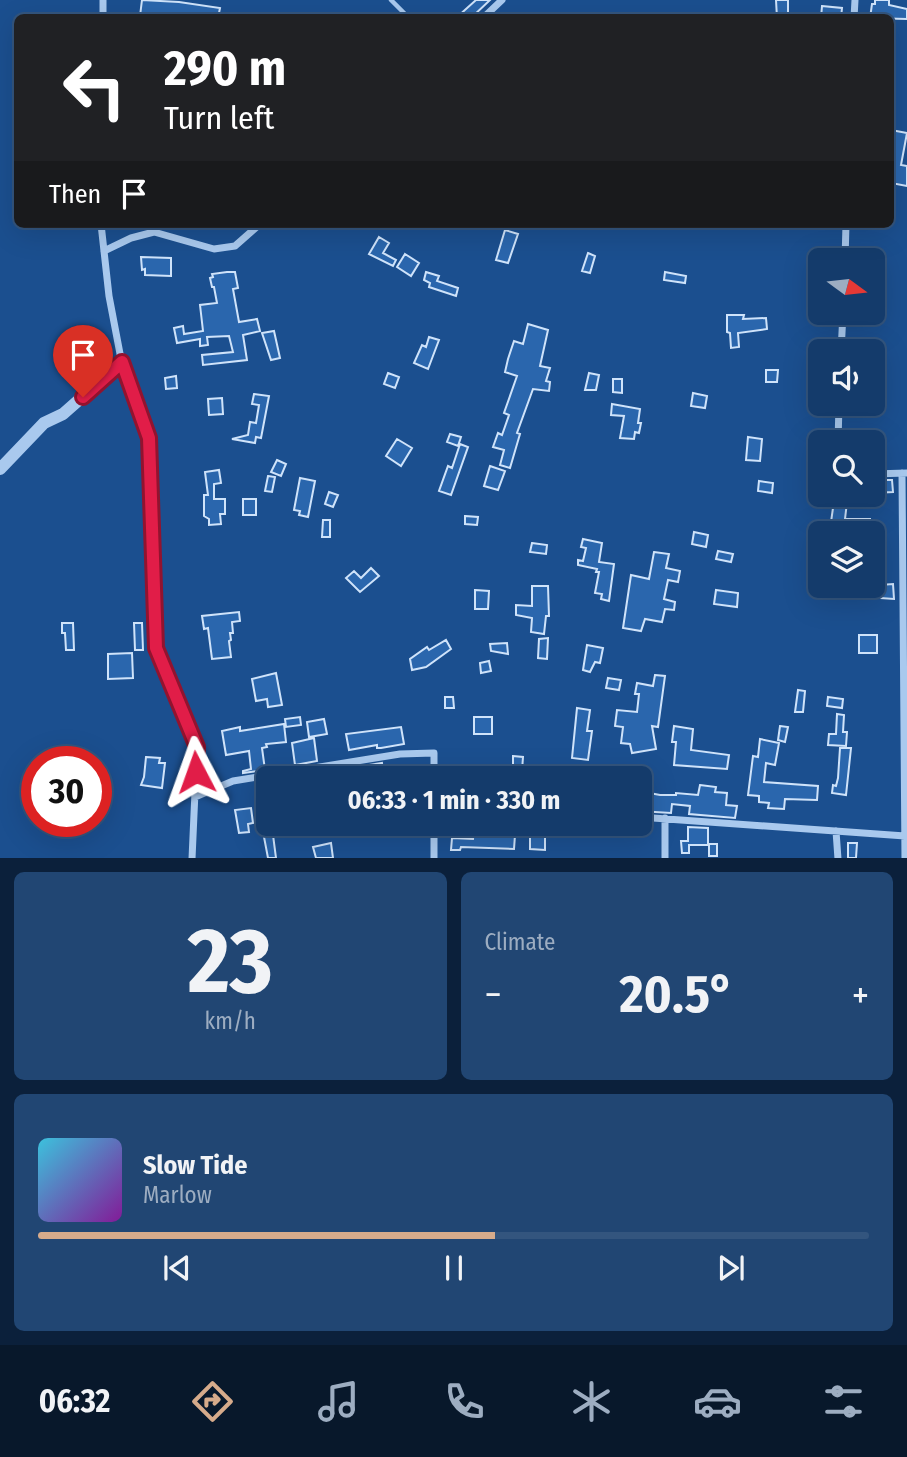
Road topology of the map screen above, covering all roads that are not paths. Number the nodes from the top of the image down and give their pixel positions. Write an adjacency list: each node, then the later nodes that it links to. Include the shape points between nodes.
1 (391, 0): 3 (lane)
2 (502, 0): 4 (street)
3 (405, 14)
4 (487, 14)
5 (102, 228): 9 (street)
6 (255, 228): 9 (street, via 235,246 214,250 154,232)
7 (846, 228): 8 (street)
8 (845, 248)
9 (104, 251): 10 (street)
10 (122, 362): 11 (street, via 63,414 44,423); 17 (street, via 149,438 156,648 197,747)
11 (0, 469)
12 (904, 473): 13 (street); 22 (street)
13 (885, 474)
14 (326, 766): 15 (street, via 434,753)
15 (434, 766)
16 (256, 777): 17 (street, via 233,781)
17 (195, 797): 23 (street)
18 (652, 818): 19 (street)
19 (665, 818): 20 (street); 25 (street)
20 (836, 831): 22 (street); 26 (street)
21 (434, 836): 24 (street)
22 (905, 836): 27 (street)
23 (192, 858)
24 (434, 858)
25 (665, 858)
26 (838, 858)
27 (905, 858)

